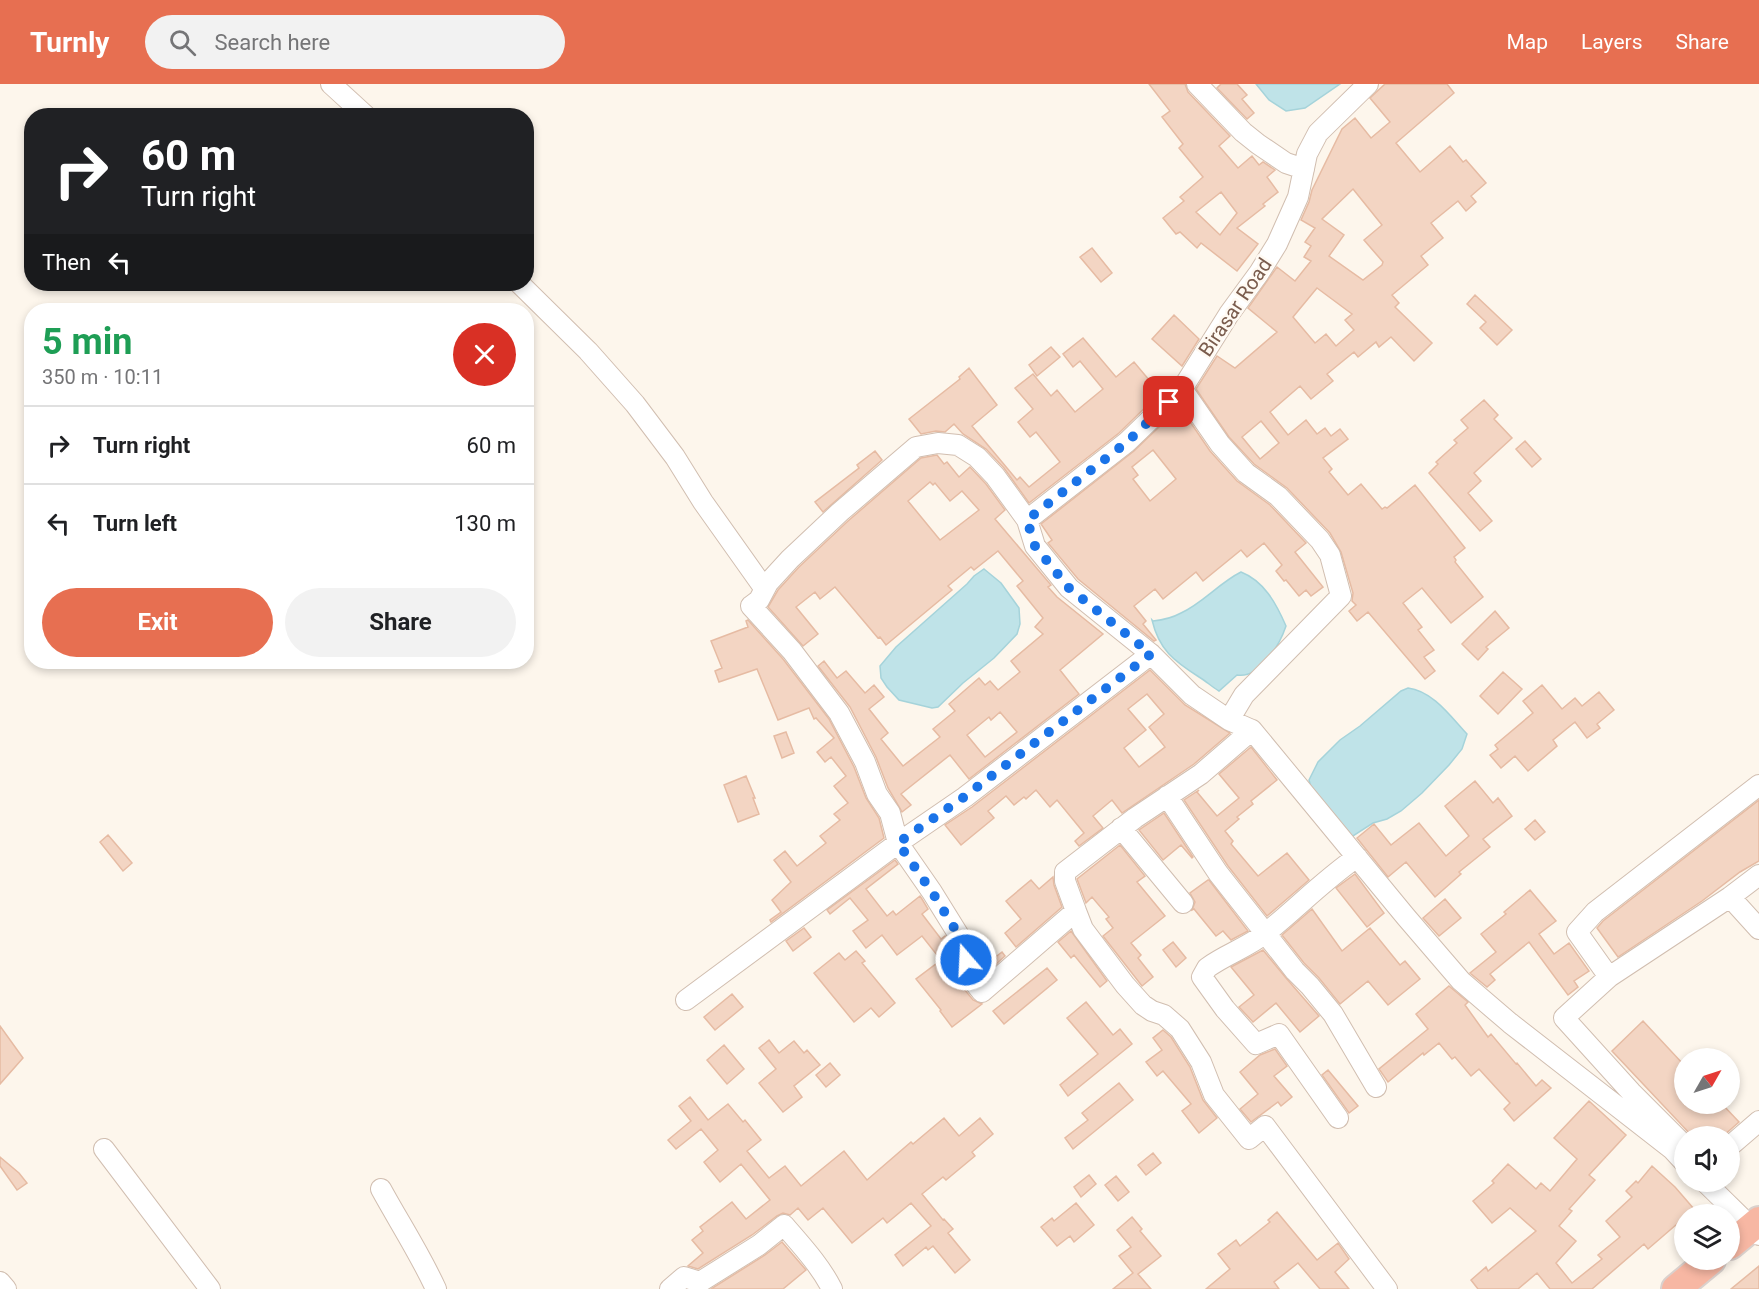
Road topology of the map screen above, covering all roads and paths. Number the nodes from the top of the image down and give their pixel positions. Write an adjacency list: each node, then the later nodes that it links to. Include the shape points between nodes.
1 (331, 84): 4 (street)
2 (1197, 84): 5 (street, via 1258,144 1286,163)
3 (1368, 84): 5 (street, Birasar Road, via 1318,133 1307,154)
4 (357, 108)
5 (1305, 169): 7 (street, Birasar Road, via 1278,244)
6 (527, 291): 9 (street, via 635,404)
7 (1182, 389): 8 (street, Birasar Road, via 1127,442); 11 (street, via 1245,473 1278,496 1320,540 1330,555 1341,596 1244,695)
8 (1027, 520): 9 (street, via 977,457 958,445 916,447 824,527); 10 (street, via 1035,546 1069,588)
9 (764, 588): 16 (street, via 751,606 792,651 839,713 865,762 876,794 890,813)
10 (1151, 654): 11 (street, via 1192,695); 16 (street)
11 (1229, 720): 12 (street)
12 (1252, 730): 14 (street, via 1201,774); 17 (street)
13 (1759, 785): 24 (street, via 1595,912 1577,932)
14 (1167, 796): 15 (street); 23 (street, via 1218,873)
15 (1121, 828): 20 (street); 21 (street, via 1065,872)
16 (898, 843): 21 (street, via 963,942 970,977 982,992); 25 (street)
17 (1357, 857): 23 (street); 32 (street, via 1461,981)
18 (1759, 876): 19 (street)
19 (1730, 897): 22 (street); 24 (street)
20 (1183, 903)
21 (1076, 911): 44 (street, via 1083,929 1125,985 1143,1005 1164,1015 1180,1029 1201,1062 1214,1095 1249,1138 1265,1126)
22 (1759, 929)
23 (1265, 933): 26 (street, via 1333,1014); 27 (street, via 1206,968 1202,977 1256,1044 1280,1034)
24 (1609, 977): 29 (street, via 1564,1018)
25 (686, 1000)
26 (1376, 1088)
27 (1338, 1118)
28 (1759, 1121): 30 (street)
29 (1674, 1135)
30 (1740, 1137)
31 (105, 1149): 40 (street)
32 (1674, 1151)
33 (381, 1189): 41 (street)
34 (1716, 1192): 35 (street)
35 (1756, 1228): 36 (highway)
36 (1740, 1238)
37 (1699, 1270): 45 (highway)
38 (0, 1282): 39 (street)
39 (6, 1289)
40 (210, 1289)
41 (436, 1289)
42 (670, 1289): 43 (street, via 684,1277 699,1282 784,1226)
43 (832, 1289)
44 (1387, 1289)
45 (1676, 1289)

